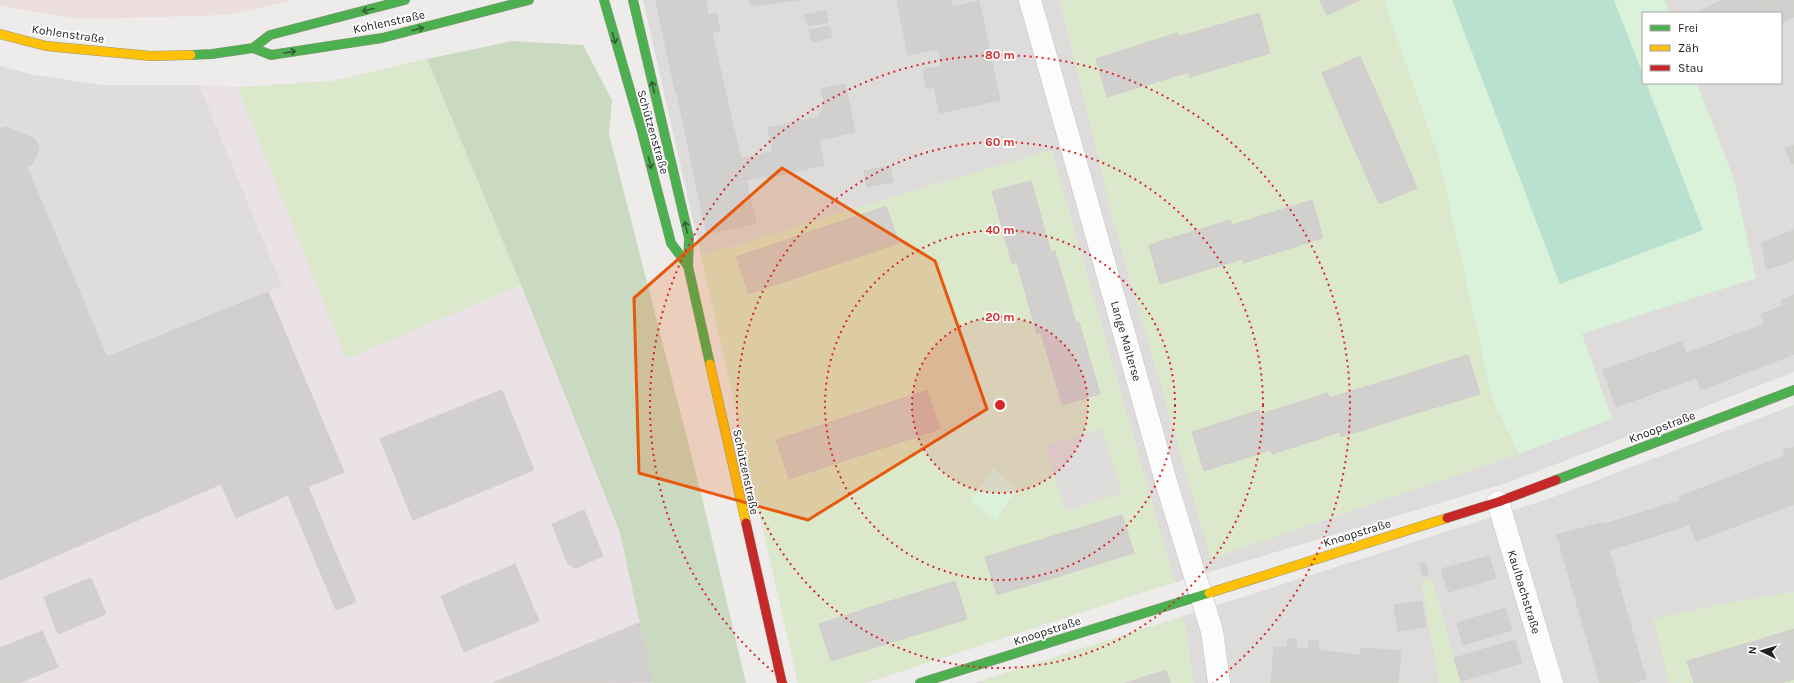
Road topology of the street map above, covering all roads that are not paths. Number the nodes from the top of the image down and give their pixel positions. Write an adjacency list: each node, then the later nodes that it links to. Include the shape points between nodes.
1 (405, 0): 7 (street, Kohlenstraße, one-way to 7, via 270,35)
2 (529, 0): 7 (street, Kohlenstraße, one-way to 2, via 272,55 382,38)
3 (604, 0): 8 (street, Schützenstraße, one-way to 8, via 671,243)
4 (633, 0): 8 (street, Schützenstraße, one-way to 4, via 689,238)
5 (1030, 0): 11 (street, Lange Malterse, via 1165,478)
6 (0, 34): 7 (street, Kohlenstraße, via 46,46 151,56 212,54)
7 (253, 48)
8 (688, 266): 12 (street, Schützenstraße)
9 (1794, 390): 10 (street, Knoopstraße)
10 (1498, 502): 11 (street, Knoopstraße); 15 (street, Kaulbachstraße)
11 (1201, 594): 13 (street, Knoopstraße); 14 (street, Lange Malterse, via 1212,630)
12 (782, 683)
13 (920, 683)
14 (1219, 683)
15 (1552, 683)

